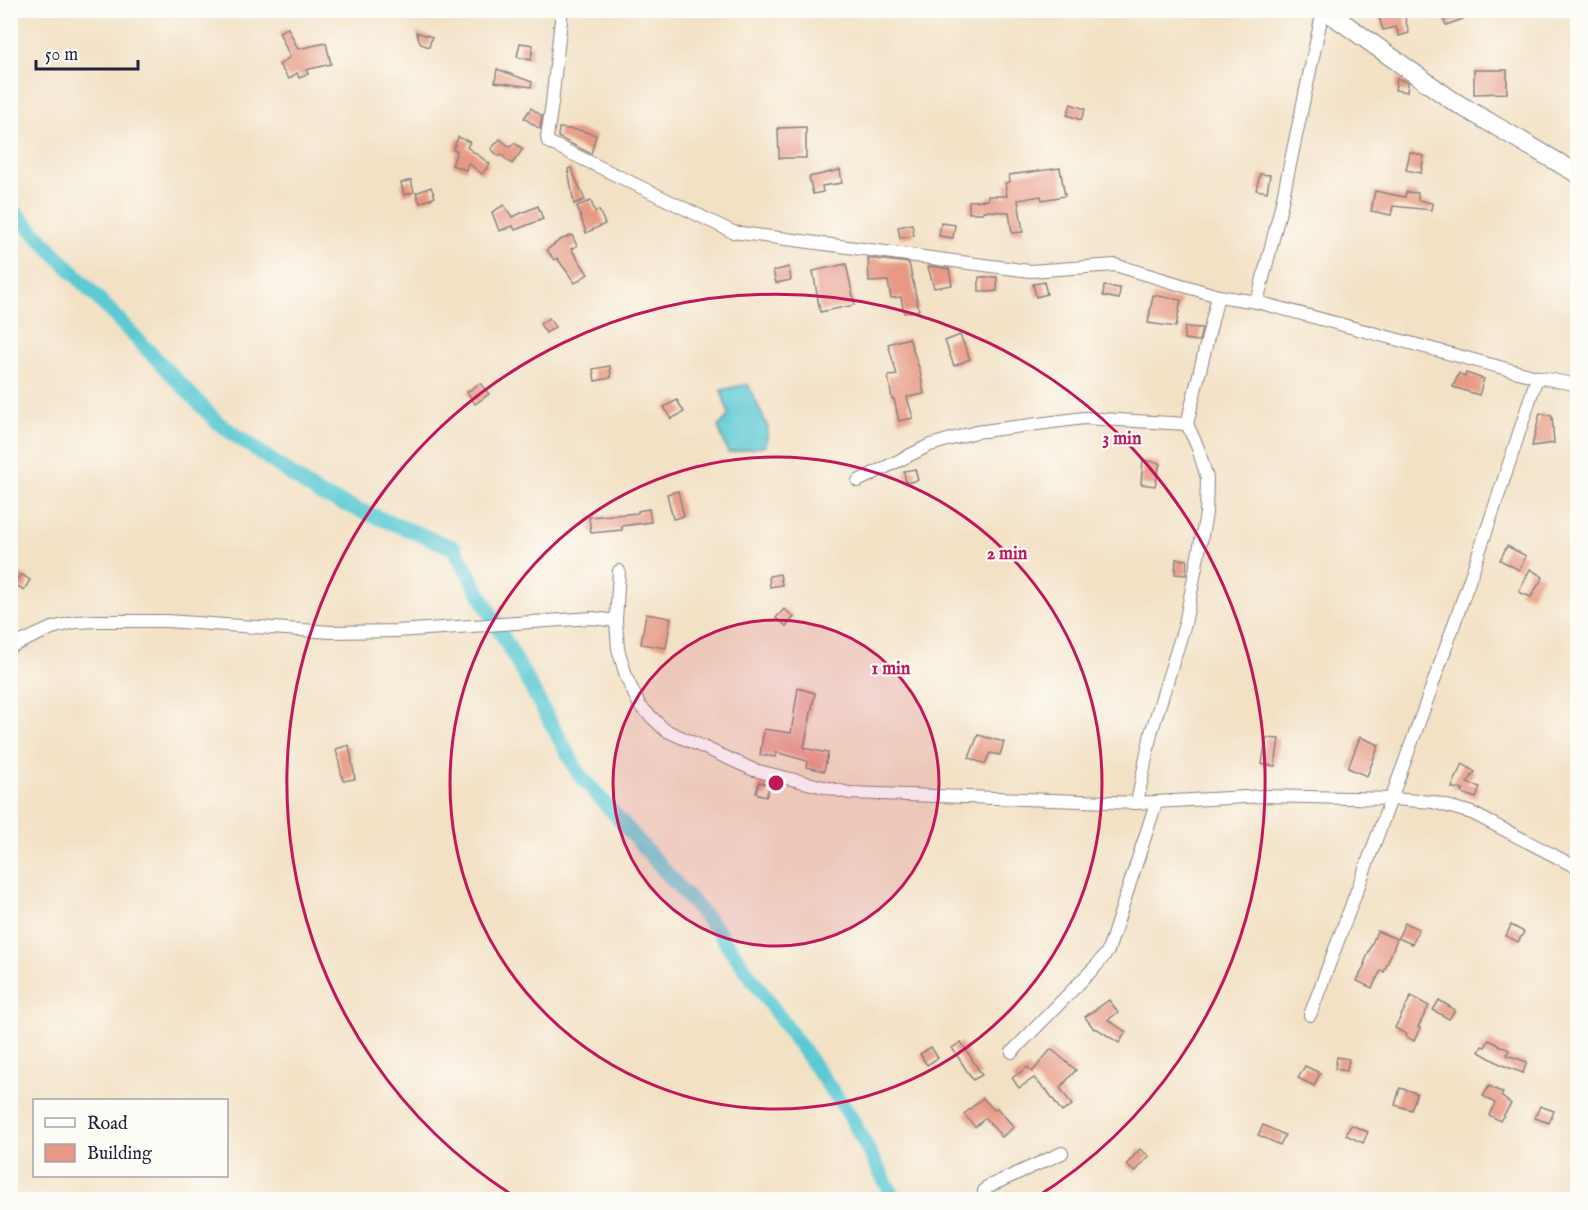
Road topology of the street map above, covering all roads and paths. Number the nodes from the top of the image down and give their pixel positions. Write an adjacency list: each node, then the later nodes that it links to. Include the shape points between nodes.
1 (562, 10): 4 (street, via 548,142 733,232 1030,271 1115,265)
2 (1324, 10): 3 (main road, via 1453,101); 5 (street)
3 (1578, 174)
4 (1218, 296): 5 (street); 8 (street)
5 (1257, 302): 6 (street)
6 (1537, 376): 7 (street); 13 (street)
7 (1578, 385)
8 (1187, 424): 9 (street, via 1084,418 976,432 930,445); 14 (street, via 1208,478 1206,514 1185,624 1151,733)
9 (858, 481)
10 (620, 571): 11 (street)
11 (616, 621): 12 (street, via 593,618 332,632 166,621 98,621 52,628); 14 (street, via 618,649 640,706 665,730 754,770 849,793)
12 (10, 647)
13 (1392, 799): 15 (street, via 1264,796); 16 (street, via 1433,802 1472,813); 17 (street)
14 (1137, 803): 15 (street)
15 (1156, 803): 18 (street, via 1108,951)
16 (1578, 868)
17 (1311, 1015)
18 (1012, 1052)
19 (1062, 1153): 20 (street, via 987,1186)
20 (984, 1200)

